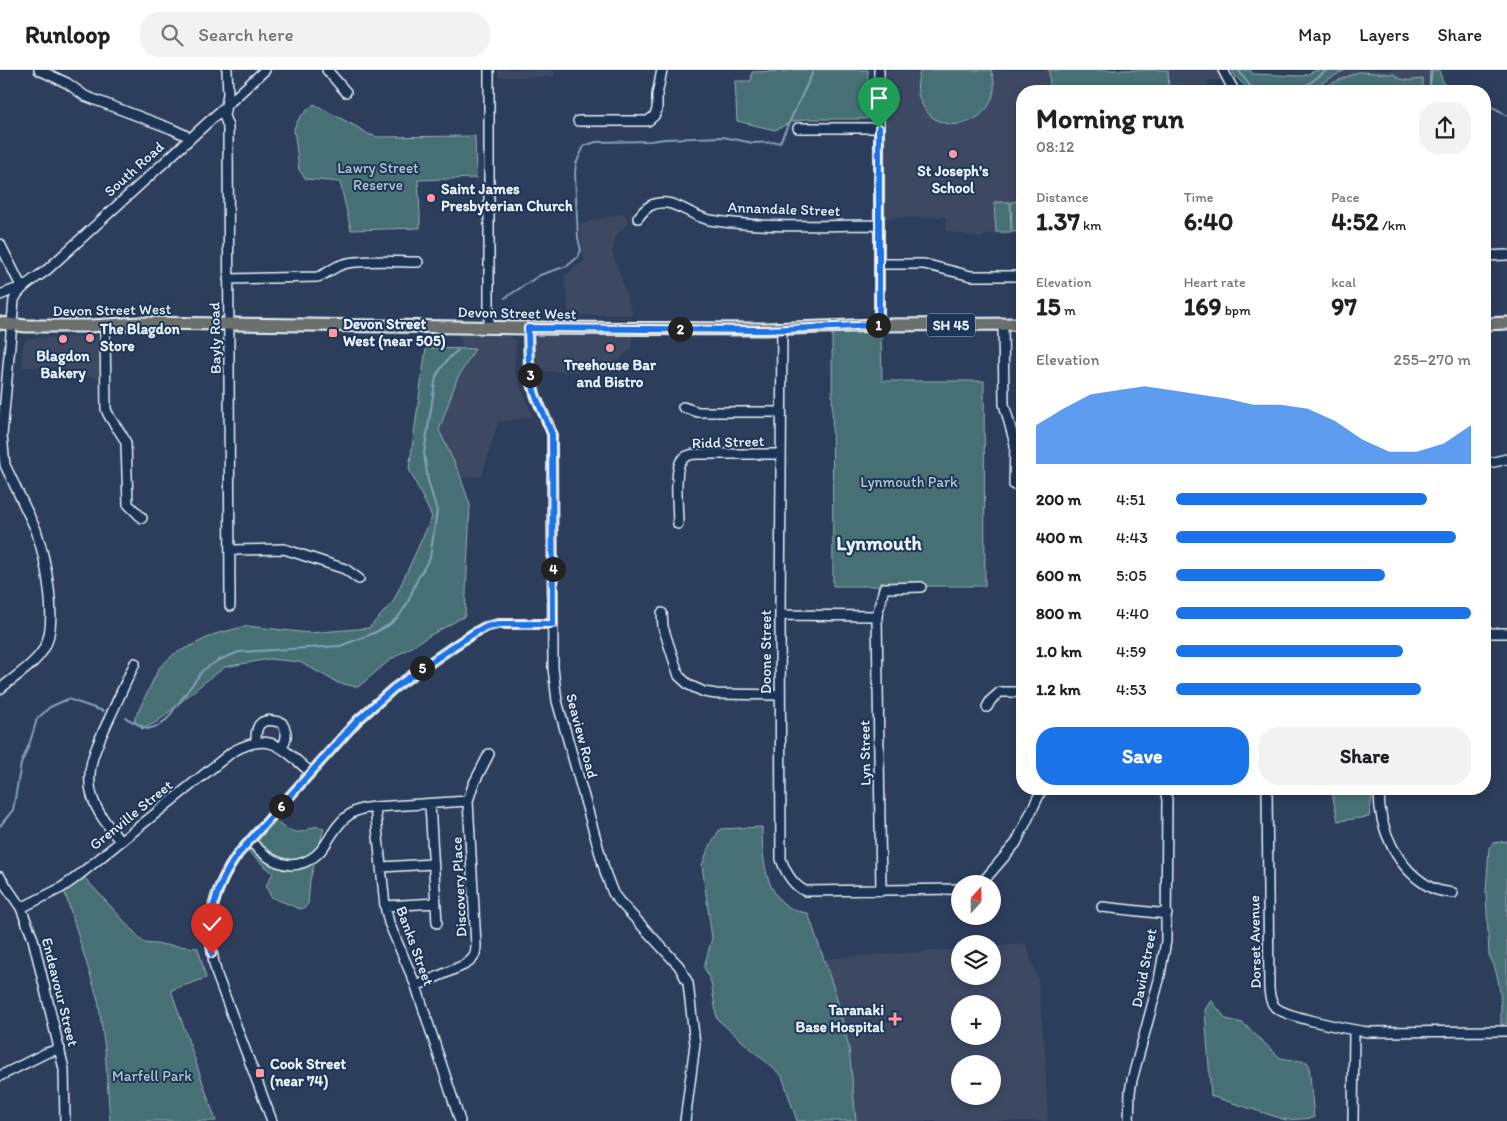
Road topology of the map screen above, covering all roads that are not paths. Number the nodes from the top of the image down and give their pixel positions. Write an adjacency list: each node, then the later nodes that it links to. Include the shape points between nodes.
1 (39, 70): 15 (street, via 85,96 172,129)
2 (227, 70): 11 (street, Bayly Road)
3 (265, 70): 11 (street, South Road)
4 (326, 70): 10 (street)
5 (489, 70): 36 (street)
6 (662, 70): 12 (street, via 657,110 651,119 642,122)
7 (879, 70): 14 (street)
8 (1223, 70): 9 (street)
9 (1231, 85)
10 (346, 92)
11 (226, 106): 15 (street, South Road); 24 (street, Bayly Road)
12 (578, 121)
13 (798, 128): 14 (street)
14 (879, 128): 17 (street)
15 (189, 140): 25 (street, South Road, via 48,269)
16 (638, 218): 17 (street, Annandale Street, via 646,208 667,203 707,219 751,225)
17 (879, 225): 22 (street)
18 (0, 244): 25 (street)
19 (1491, 256): 20 (street)
20 (1507, 256)
21 (418, 262): 24 (street, via 354,262 341,264 317,277)
22 (879, 264): 23 (street, via 924,264 971,276); 34 (street)
23 (1016, 276)
24 (228, 279): 28 (street, Bayly Road)
25 (22, 288): 26 (street, South Road); 33 (street, via 14,300)
26 (0, 295)
27 (0, 323): 33 (main road, SH 45)
28 (229, 324): 35 (main road, Devon Street West / SH 45); 36 (main road, Devon Street West / SH 45); 48 (street, Bayly Road)
29 (1003, 324): 30 (main road, Devon Street West / SH 45); 34 (main road, Devon Street West / SH 45); 45 (street, via 1004,404 1015,444)
30 (1016, 324)
31 (1491, 324): 32 (main road)
32 (1507, 324)
33 (12, 325): 35 (main road, Devon Street West / SH 45); 44 (street, via 2,436)
34 (879, 325): 38 (main road, Devon Street West / SH 45)
35 (105, 326): 46 (street, via 106,409 126,443 128,504)
36 (488, 327): 37 (main road, Devon Street West / SH 45)
37 (528, 328): 38 (main road, Devon Street West / SH 45); 55 (street, Seaview Road, via 531,380 552,434)
38 (782, 329): 40 (street, Doone Street)
39 (684, 407): 40 (street, via 698,412)
40 (780, 412): 41 (street, Doone Street)
41 (781, 454): 47 (street, Ridd Street, via 690,454 685,457 678,472); 53 (street, Doone Street)
42 (1507, 459): 43 (street)
43 (1491, 463)
44 (3, 465): 59 (street, via 36,530 48,580 50,622 44,650)
45 (1014, 484)
46 (142, 518)
47 (678, 524)
48 (230, 550): 49 (street, via 284,549 345,569); 51 (street, Bayly Road)
49 (359, 579)
50 (921, 587): 54 (street, Lyn Street, via 884,588)
51 (230, 606)
52 (662, 613): 61 (street, via 663,627 679,676 689,685 716,694)
53 (780, 615): 54 (street); 61 (street, Doone Street)
54 (877, 616): 81 (street, Lyn Street)
55 (553, 624): 66 (street, via 498,624 474,633 371,707); 97 (street, Seaview Road, via 557,701 609,883 619,901 679,966 688,983 695,1044)
56 (1491, 633): 57 (street)
57 (1507, 633)
58 (135, 662): 74 (street, via 96,749 90,771 94,804)
59 (0, 689)
60 (1016, 692): 62 (street, via 1000,692)
61 (780, 695): 81 (street, Doone Street, via 781,859 786,870 805,890)
62 (987, 707)
63 (256, 742): 64 (street); 64 (street, via 260,723 273,720 282,723 287,731); 74 (street, Grenville Street, via 232,752)
64 (282, 748): 66 (street)
65 (489, 754): 71 (street, Discovery Place, via 472,785)
66 (310, 772): 75 (street)
67 (1039, 795): 78 (street, via 1016,843)
68 (1166, 795): 87 (street, David Street)
69 (1268, 795): 90 (street, Dorset Avenue, via 1271,1002 1282,1012)
70 (1380, 795): 82 (street, via 1382,822 1397,856 1436,890)
71 (468, 801): 72 (street); 89 (street, Discovery Place, via 475,957)
72 (430, 804): 73 (street); 76 (street)
73 (374, 807): 75 (street, via 346,816 318,854 301,864 279,863); 77 (street, Banks Street)
74 (120, 841): 85 (street, Grenville Street, via 61,888)
75 (250, 841): 95 (street, via 228,868 221,883 210,920 210,938 217,975)
76 (434, 864): 77 (street); 83 (street)
77 (381, 867): 84 (street, Banks Street)
78 (989, 875)
79 (0, 877): 85 (street, Endeavour Street)
80 (951, 889): 81 (street, Doone Street)
81 (881, 891)
82 (1453, 892)
83 (436, 903): 84 (street); 88 (street)
84 (385, 906): 89 (street, Banks Street)
85 (21, 908): 92 (street, Endeavour Street, via 33,939)
86 (1102, 908): 87 (street)
87 (1167, 914): 98 (street, David Street, via 1163,961 1132,1080)
88 (437, 923)
89 (416, 986): 96 (street, Banks Street)
90 (1354, 1030): 91 (street, Dorset Avenue); 99 (street)
91 (1507, 1031)
92 (60, 1049): 93 (street); 94 (street, Endeavour Street, via 64,1069)
93 (0, 1076)
94 (65, 1121)
95 (272, 1121)
96 (460, 1121)
97 (685, 1121)
98 (1130, 1121)
99 (1353, 1121)

